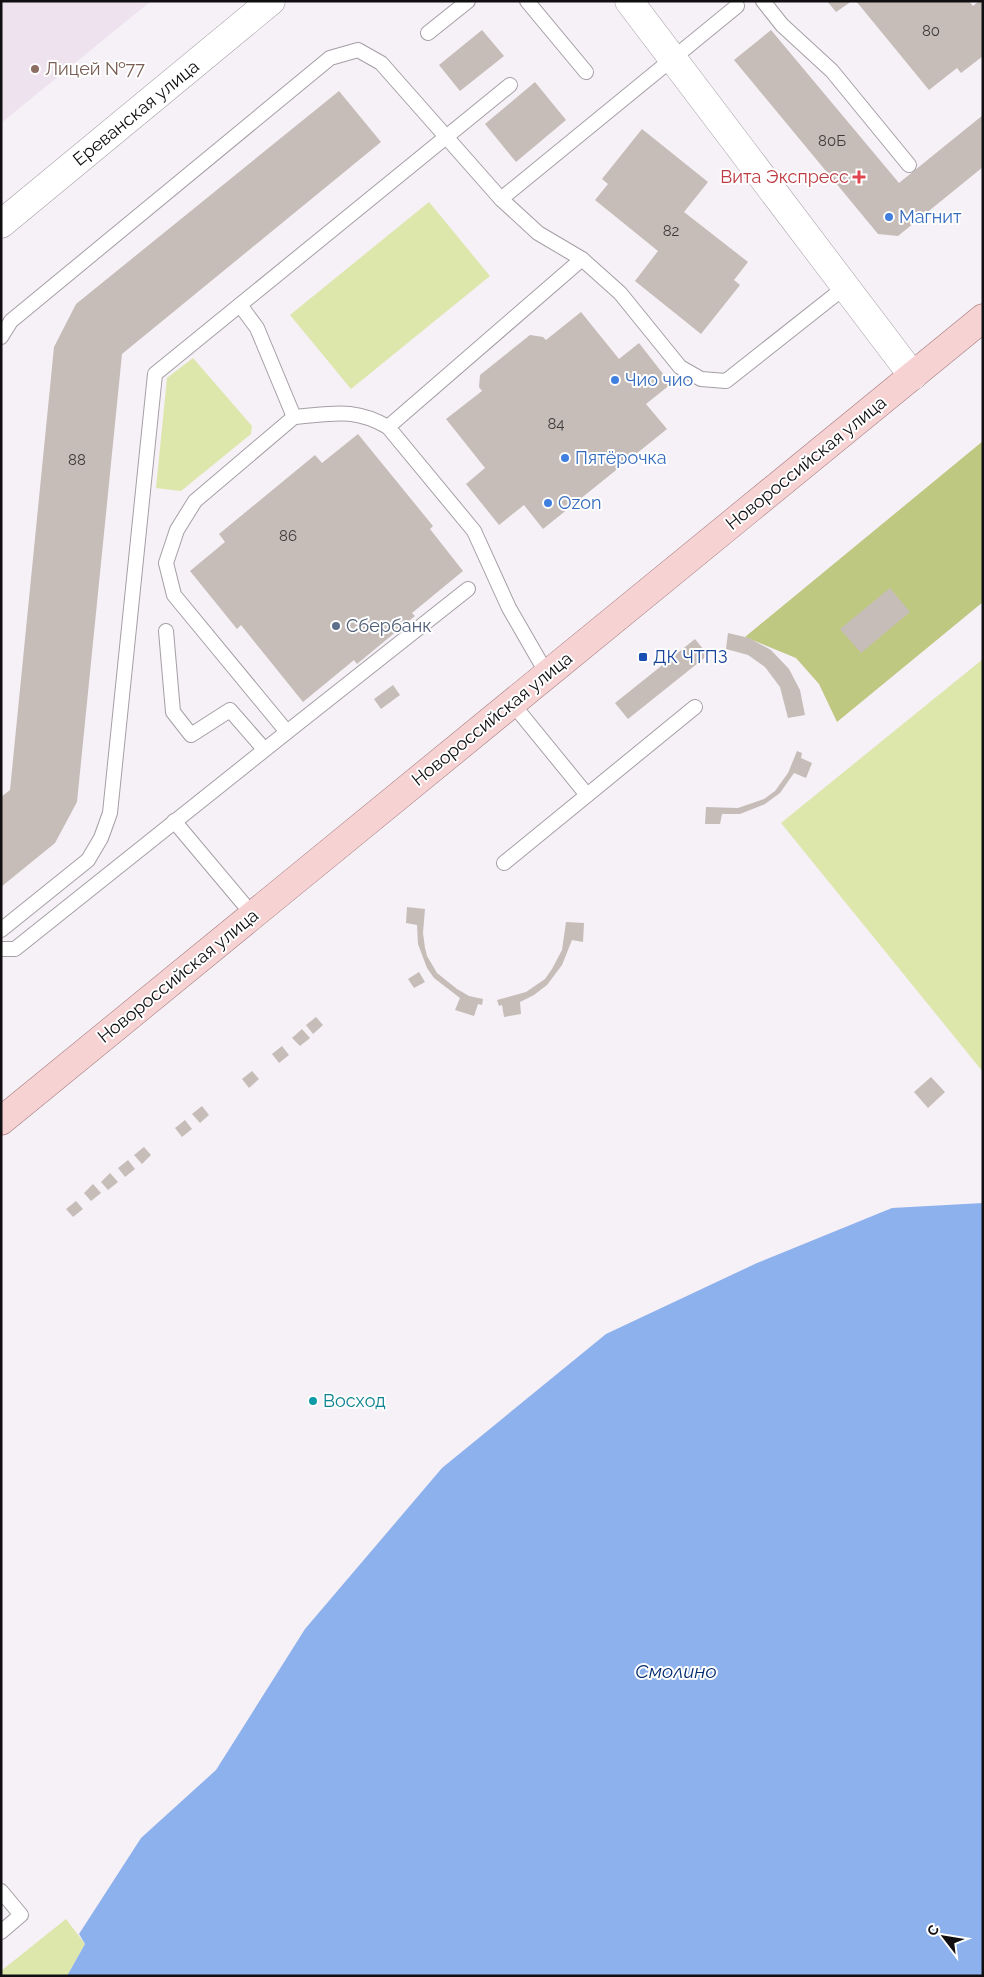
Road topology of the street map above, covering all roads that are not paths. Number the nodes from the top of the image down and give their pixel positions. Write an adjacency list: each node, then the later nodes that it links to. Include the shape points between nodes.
1 (271, 1): 14 (street, Ереванская улица)
2 (468, 1): 7 (lane)
3 (527, 1): 9 (lane)
4 (629, 1): 8 (street)
5 (763, 1): 12 (lane, via 782,24 832,71)
6 (737, 6): 8 (lane)
7 (428, 33)
8 (673, 58): 13 (lane); 16 (street)
9 (586, 72)
10 (510, 85): 11 (lane)
11 (446, 137): 13 (lane); 17 (lane); 19 (lane, via 381,63 358,50 330,58 11,321)
12 (909, 165)
13 (500, 199): 15 (lane, via 538,233)
14 (1, 224)
15 (582, 259): 16 (lane, via 620,293 680,367 701,379 726,381); 22 (lane)
16 (845, 287): 20 (street)
17 (240, 305): 21 (lane, via 257,328); 34 (lane, via 155,374 110,813 101,838 88,860)
18 (983, 318): 20 (main road, Новороссийская улица)
19 (1, 337)
20 (912, 376): 25 (main road, Новороссийская улица)
21 (294, 417): 22 (lane, via 349,412); 28 (lane, via 196,501 177,530 166,564 174,595)
22 (388, 427): 25 (lane, via 474,531 509,608)
23 (468, 589): 28 (lane)
24 (166, 631): 29 (lane, via 173,712 191,735 230,710)
25 (547, 674): 26 (main road, Новороссийская улица)
26 (512, 703): 30 (lane); 33 (main road, Новороссийская улица)
27 (695, 707): 30 (lane)
28 (287, 732): 29 (lane)
29 (264, 749): 31 (lane)
30 (587, 795): 32 (lane)
31 (174, 820): 33 (lane); 35 (lane, via 14,949)
32 (504, 862)
33 (253, 915): 36 (main road, Новороссийская улица)
34 (1, 930)
35 (1, 949)
36 (1, 1121)
37 (1, 1891): 38 (lane, via 21,1915)
38 (1, 1932)

